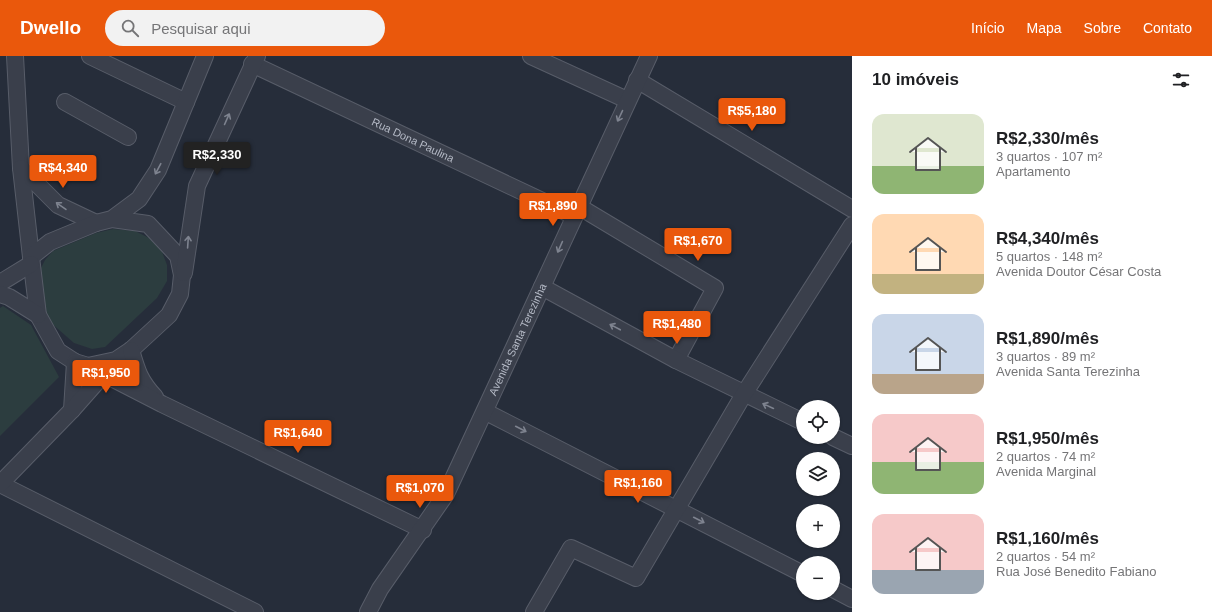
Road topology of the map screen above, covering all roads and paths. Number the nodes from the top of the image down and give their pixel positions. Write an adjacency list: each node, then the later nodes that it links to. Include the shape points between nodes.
1 (15, 56): 12 (street)
2 (90, 56): 10 (street)
3 (205, 56): 10 (street)
4 (531, 56): 8 (street)
5 (649, 56): 7 (street, Avenida Santa Terezinha)
6 (255, 60): 14 (street, Rua Dona Paulina); 22 (street, one-way to 6, via 197,186)
7 (637, 80): 8 (street, Avenida Santa Terezinha); 13 (street)
8 (627, 100): 14 (street, Avenida Santa Terezinha, one-way to 14)
9 (65, 102): 11 (street)
10 (186, 102): 15 (street, one-way to 15, via 158,170 138,199)
11 (128, 137)
12 (21, 168): 16 (street, one-way to 12, via 58,205); 18 (street)
13 (852, 209)
14 (576, 211): 20 (street, Avenida Santa Terezinha, one-way to 20); 26 (street, Rua Dona Paulina, via 716,288)
15 (112, 219): 16 (street); 22 (street, via 148,224 163,238 178,256 182,274)
16 (96, 223): 18 (street, via 50,242)
17 (852, 225): 29 (street)
18 (31, 260): 19 (street); 23 (street)
19 (0, 283)
20 (542, 288): 26 (street, one-way to 20); 32 (street, Avenida Santa Terezinha)
21 (0, 294): 23 (street)
22 (180, 294): 24 (street, via 169,315)
23 (38, 315): 27 (street, via 58,351)
24 (131, 350): 25 (street); 30 (street, via 137,374)
25 (116, 360): 27 (street); 28 (street)
26 (676, 360): 29 (street)
27 (81, 364): 28 (street); 31 (street)
28 (105, 375): 30 (street); 31 (street)
29 (744, 394): 33 (street, one-way to 29); 37 (street)
30 (162, 404): 38 (street)
31 (72, 410): 36 (street)
32 (486, 412): 37 (street, one-way to 37); 38 (street, Avenida Santa Terezinha, via 446,494)
33 (796, 419)
34 (840, 439): 35 (street)
35 (850, 442)
36 (0, 484): 42 (street)
37 (677, 508): 39 (street, one-way to 39); 44 (street, via 636,578 571,548)
38 (423, 530): 43 (street, Avenida Santa Terezinha, via 380,589)
39 (796, 570)
40 (840, 593): 41 (street)
41 (852, 599)
42 (255, 612)
43 (368, 612)
44 (534, 612)

